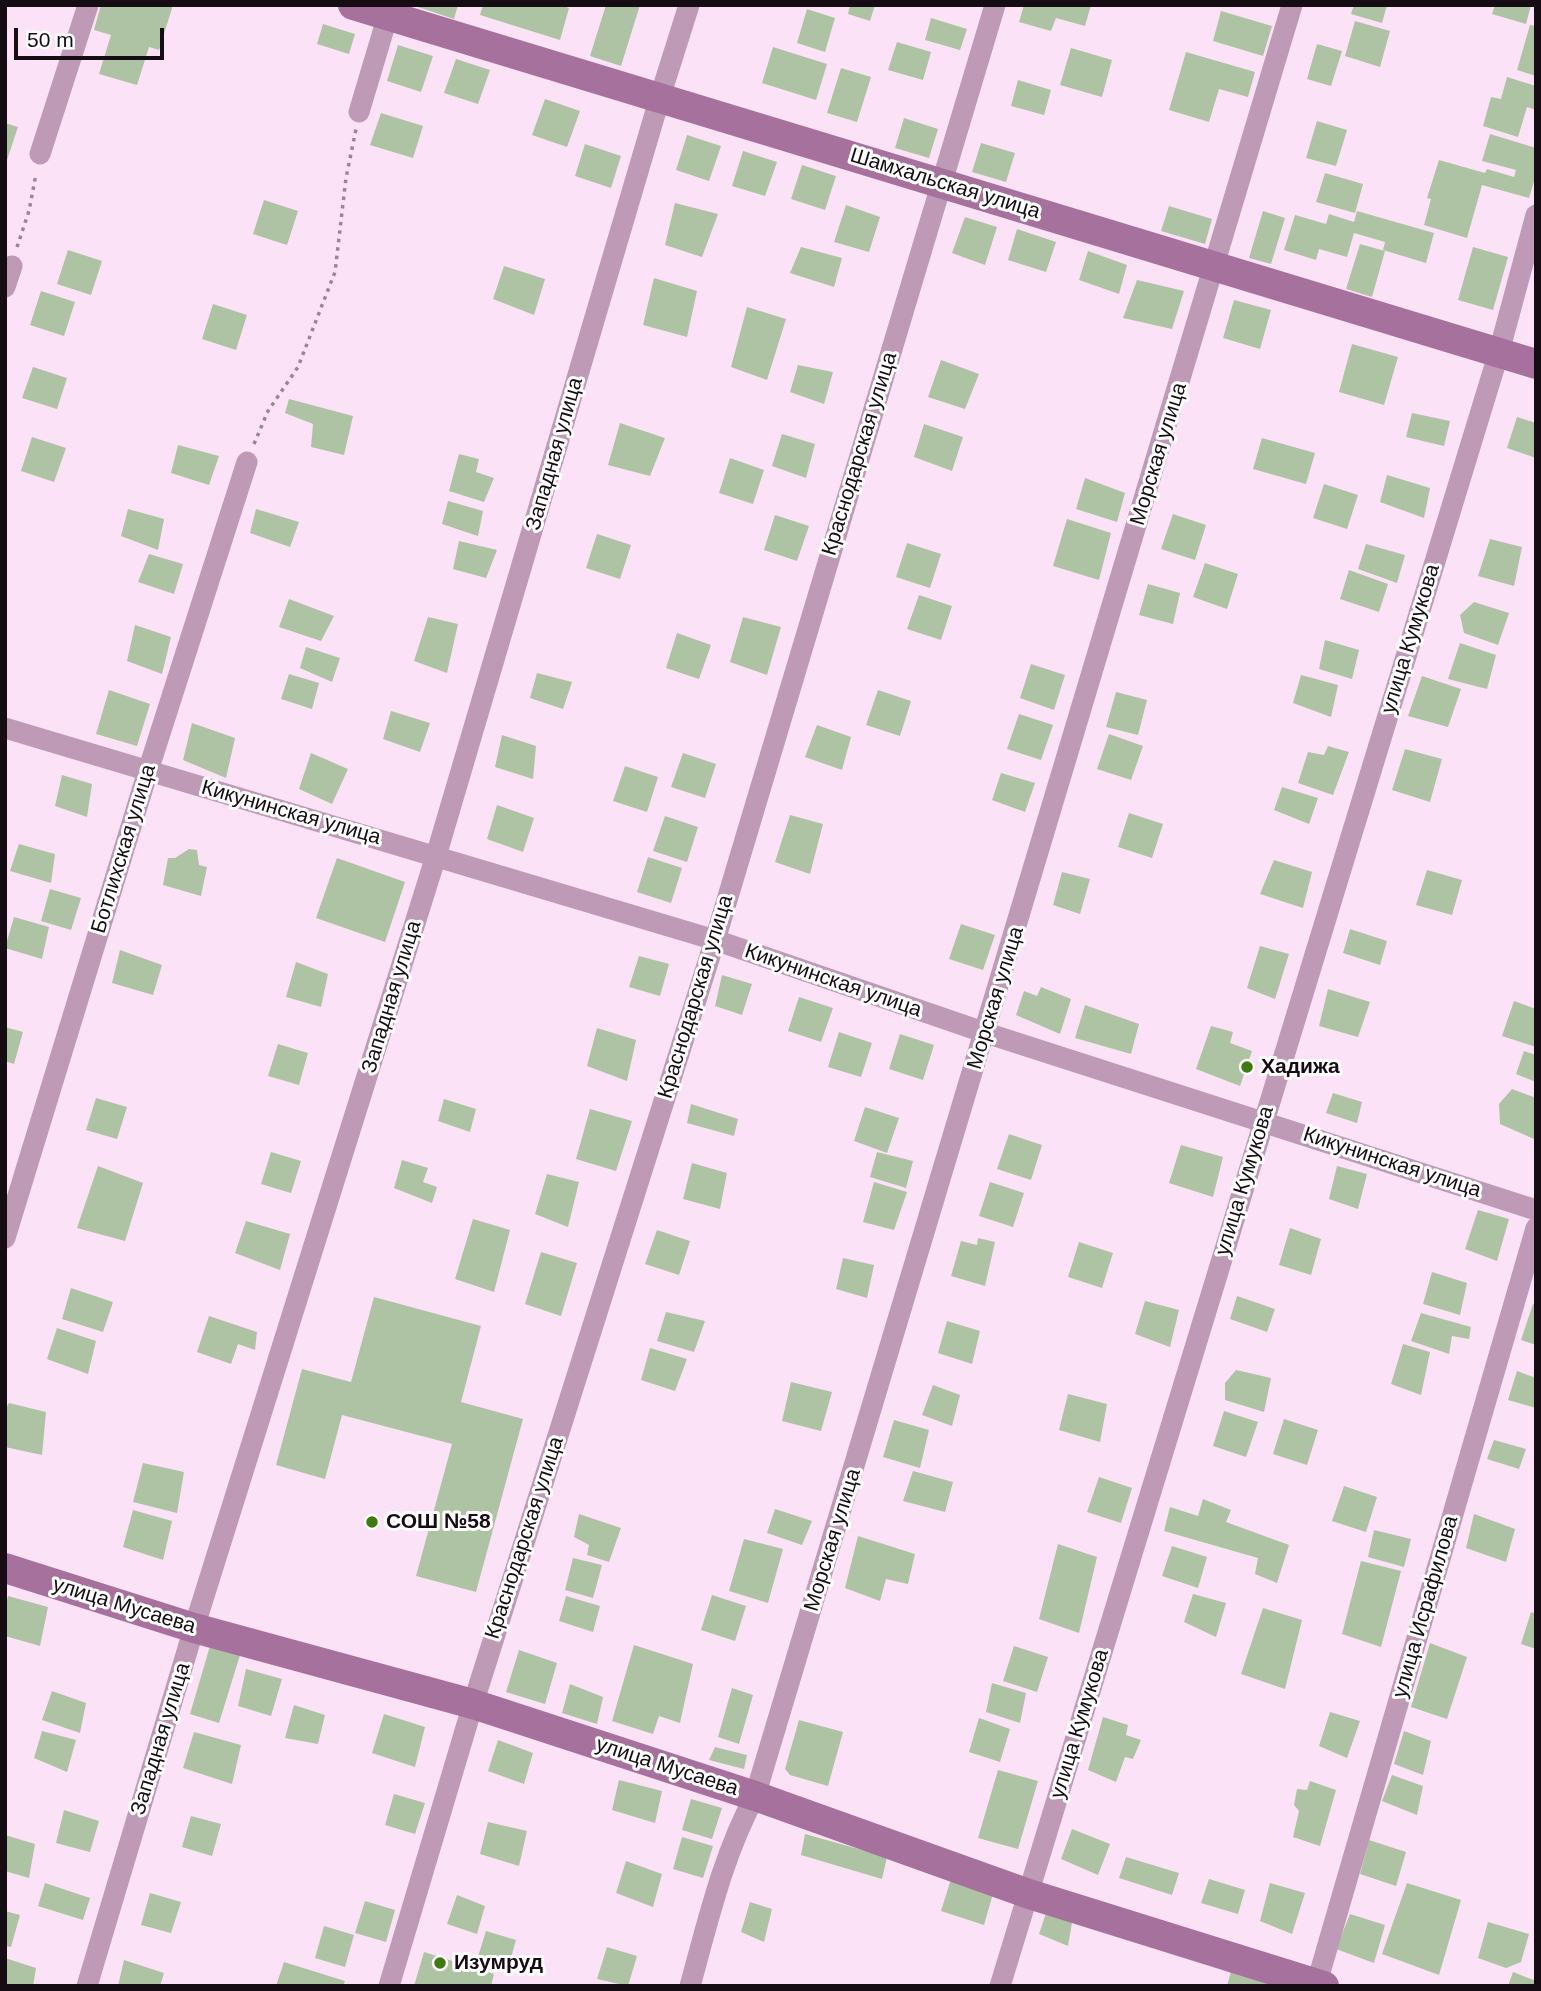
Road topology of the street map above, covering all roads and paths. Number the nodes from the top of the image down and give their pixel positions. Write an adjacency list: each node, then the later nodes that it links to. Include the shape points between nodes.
1 (88, 5): 9 (street)
2 (354, 5): 6 (street, Шамхальская улица)
3 (689, 5): 7 (street, Западная улица)
4 (995, 5): 10 (street, Краснодарская улица)
5 (1292, 5): 12 (street, Морская улица)
6 (390, 10): 7 (street, Шамхальская улица); 8 (street)
7 (660, 97): 10 (street, Шамхальская улица); 20 (street, Западная улица)
8 (359, 112): 17 (path, via 335,272 298,367 268,411)
9 (40, 154): 13 (path)
10 (940, 183): 12 (street, Шамхальская улица); 21 (street, Краснодарская улица)
11 (1536, 215): 15 (street, улица Кумукова)
12 (1216, 264): 15 (street, Шамхальская улица); 22 (street, Морская улица)
13 (12, 266): 14 (street)
14 (5, 287)
15 (1499, 352): 16 (street, Шамхальская улица); 23 (street, улица Кумукова)
16 (1536, 363)
17 (247, 462): 19 (street, Ботлихская улица)
18 (5, 728): 19 (street, Кикунинская улица)
19 (148, 771): 20 (street, Кикунинская улица); 26 (street, Ботлихская улица)
20 (436, 856): 21 (street, Кикунинская улица); 28 (street, Западная улица)
21 (715, 940): 22 (street, Кикунинская улица); 29 (street, Краснодарская улица)
22 (986, 1033): 23 (street, Кикунинская улица); 30 (street, Морская улица)
23 (1263, 1121): 24 (street, Кикунинская улица); 31 (street, улица Кумукова)
24 (1536, 1210)
25 (1536, 1228): 32 (street, улица Исрафилова)
26 (5, 1238)
27 (5, 1568): 28 (street, улица Мусаева)
28 (194, 1628): 29 (street, улица Мусаева); 33 (street, Западная улица)
29 (472, 1704): 30 (street, улица Мусаева); 34 (street, Краснодарская улица)
30 (755, 1796): 31 (street, улица Мусаева); 35 (street, Морская улица, via 738,1828)
31 (1029, 1894): 32 (street, улица Мусаева); 36 (street, улица Кумукова)
32 (1319, 1985)
33 (87, 1986)
34 (388, 1986)
35 (690, 1986)
36 (1000, 1986)

